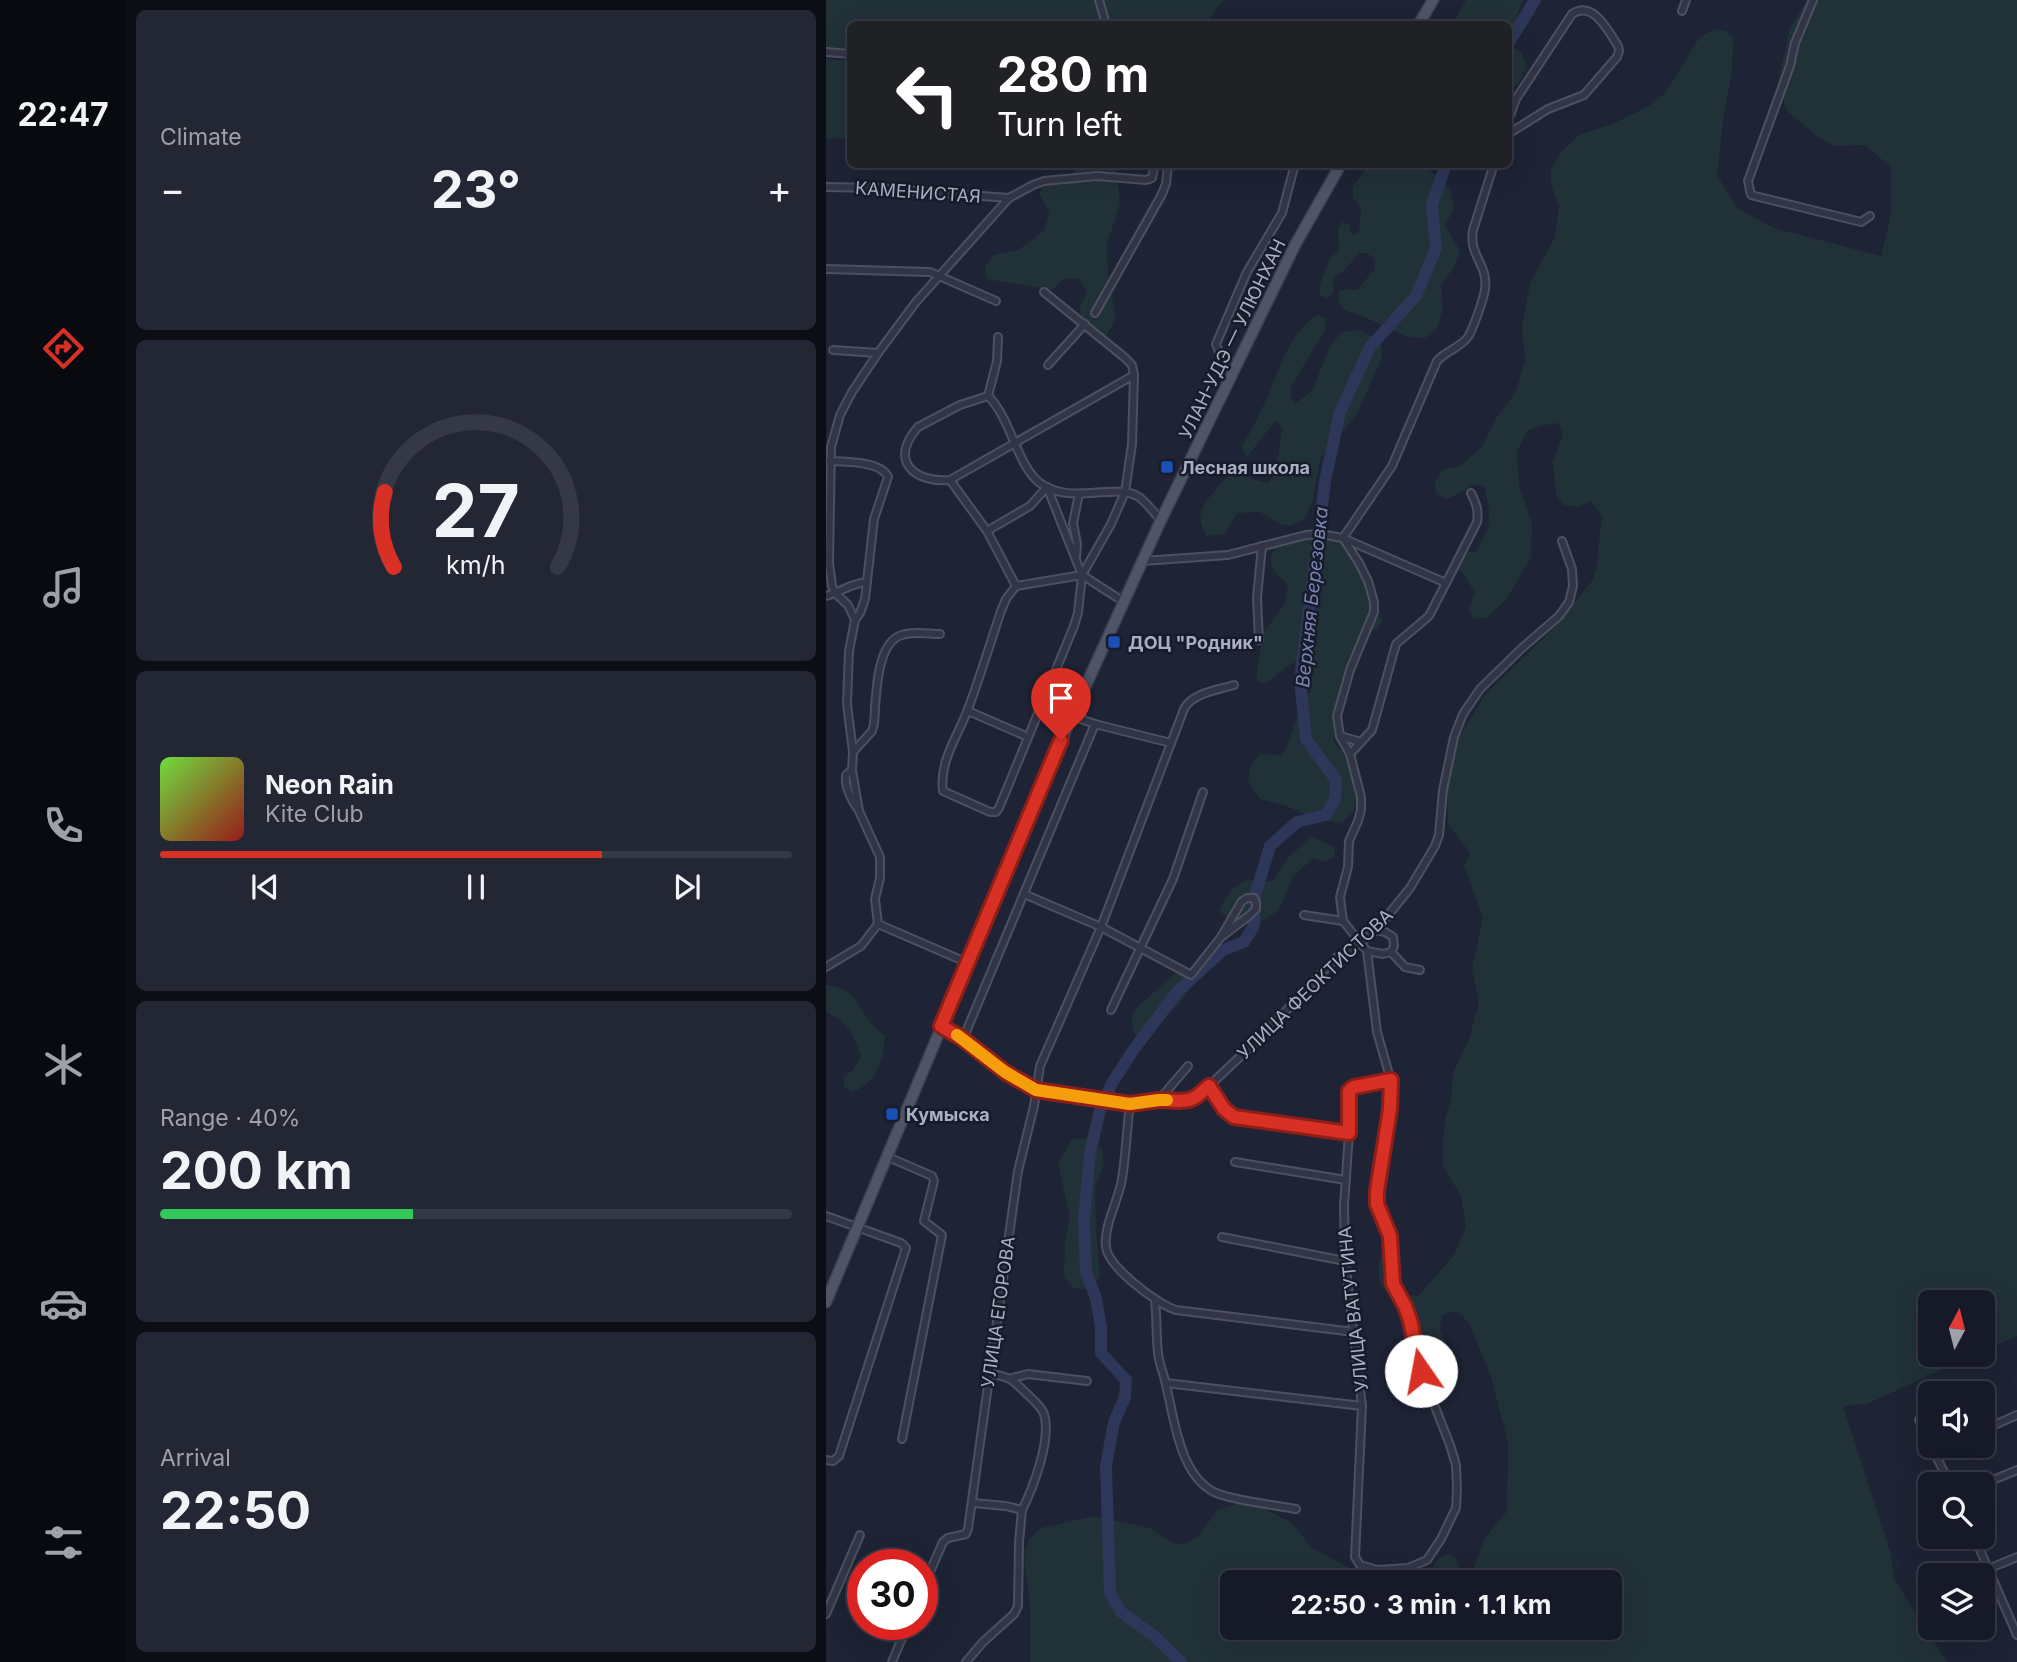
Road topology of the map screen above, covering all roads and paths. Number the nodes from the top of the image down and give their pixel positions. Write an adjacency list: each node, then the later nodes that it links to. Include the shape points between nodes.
1 (1099, 0): 6 (street)
2 (1433, 0): 7 (main road)
3 (1686, 0): 5 (street)
4 (1813, 0): 19 (street, via 1748,181 1751,195 1861,222)
5 (1682, 11)
6 (1105, 21)
7 (1421, 21)
8 (826, 52): 9 (street)
9 (847, 54)
10 (1512, 110): 11 (street, via 1572,14 1578,9 1596,14 1618,46 1617,57 1584,95 1548,109)
11 (1512, 132)
12 (1154, 168): 18 (street, via 1152,178 1146,180 1097,176 1044,181)
13 (1168, 168): 24 (street, via 1161,196)
14 (1294, 168): 30 (street, via 1282,213 1250,265 1216,344 1216,350)
15 (1339, 168): 30 (main road, УЛАН-УДЭ — УЛЮНХАН, via 1295,245)
16 (1493, 168): 43 (street, via 1473,230 1485,289 1468,337 1437,361 1392,466)
17 (826, 187): 18 (street, КАМЕНИСТАЯ)
18 (1009, 198): 21 (street)
19 (1870, 216)
20 (826, 269): 21 (street, via 919,271)
21 (939, 276): 23 (street); 28 (street)
22 (1044, 292): 25 (street)
23 (996, 301)
24 (1095, 313)
25 (1085, 324): 29 (street); 31 (street, via 1125,357)
26 (998, 337): 32 (street)
27 (833, 350): 28 (street)
28 (878, 353): 33 (street)
29 (1048, 365)
30 (1237, 367): 41 (main road, УЛАН-УДЭ — УЛЮНХАН)
31 (1134, 375): 34 (street); 38 (street)
32 (988, 396): 34 (street); 36 (street, via 918,428 908,443 905,453 915,474)
33 (830, 433): 35 (street)
34 (1015, 443): 36 (street); 37 (street, via 1031,473)
35 (830, 461): 49 (street, via 866,464 888,477 874,519); 52 (street, via 829,563)
36 (950, 480): 42 (street)
37 (1046, 487): 40 (street); 42 (street, via 1030,506); 46 (street)
38 (1125, 492): 40 (street); 41 (street, via 1138,497); 48 (street)
39 (1471, 493): 50 (street, via 1479,514 1477,522)
40 (1079, 494): 46 (street, via 1073,512)
41 (1161, 520): 47 (main road, УЛАН-УДЭ — УЛЮНХАН)
42 (987, 531): 51 (street)
43 (1343, 538): 45 (street, via 1306,535); 50 (street); 62 (street, via 1368,581 1374,612 1337,716)
44 (1562, 541): 74 (street, УЛИЦА ФЕОКТИСТОВА, via 1572,569 1569,602 1480,690 1463,714 1454,737 1435,846 1410,888)
45 (1262, 546): 47 (street, via 1208,557); 57 (street, via 1256,597)
46 (1075, 559): 48 (street)
47 (1143, 561): 54 (main road, УЛАН-УДЭ — УЛЮНХАН)
48 (1082, 575): 51 (street); 54 (street); 63 (street, via 1078,613)
49 (867, 582): 52 (street, via 854,583); 55 (street, via 863,607)
50 (1446, 583): 65 (street, via 1429,615 1396,643 1374,724)
51 (1016, 586): 59 (street, via 1001,611)
52 (836, 594): 53 (street); 55 (street)
53 (826, 596)
54 (1124, 602): 60 (main road, УЛАН-УДЭ — УЛЮНХАН)
55 (855, 620): 66 (street, via 847,695)
56 (940, 634): 66 (street, via 901,635 888,645 878,675 872,731)
57 (1258, 640)
58 (1234, 685): 64 (street, УЛИЦА ЕГОРОВА, via 1187,702)
59 (968, 711): 63 (street); 63 (street, via 948,755 943,791 990,812 999,808)
60 (1072, 716): 61 (street); 80 (main road, УЛАН-УДЭ — УЛЮНХАН)
61 (1095, 724): 64 (street); 69 (street)
62 (1340, 736): 65 (street); 67 (street)
63 (1028, 737)
64 (1171, 743): 73 (street, УЛИЦА ЕГОРОВА)
65 (1361, 743): 67 (street)
66 (853, 752): 72 (street, via 859,811 880,857 875,899)
67 (1350, 754): 71 (street, via 1361,810 1349,841 1340,897)
68 (1203, 792): 77 (street, via 1173,879)
69 (1024, 894): 73 (street); 85 (street)
70 (1304, 915): 71 (street)
71 (1343, 921): 76 (street)
72 (878, 924): 80 (street); 81 (street, via 861,946)
73 (1101, 927): 77 (street); 89 (street, УЛИЦА ЕГОРОВА, via 1043,1056)
74 (1376, 930): 76 (street, УЛИЦА ФЕОКТИСТОВА); 79 (street, via 1393,937)
75 (1221, 937): 75 (street, via 1242,901 1254,898 1256,909); 77 (street, via 1191,975)
76 (1360, 944): 78 (street); 88 (street, УЛИЦА ФЕОКТИСТОВА, via 1337,957)
77 (1141, 948): 83 (street)
78 (1367, 951): 79 (street); 87 (street, via 1377,1032)
79 (1391, 952): 82 (street, via 1405,967)
80 (968, 963): 84 (main road, УЛАН-УДЭ — УЛЮНХАН)
81 (826, 967)
82 (1420, 970)
83 (1111, 1010)
84 (941, 1026): 85 (street, УЛИЦА ФЕОКТИСТОВА); 93 (main road, УЛАН-УДЭ — УЛЮНХАН)
85 (963, 1039): 89 (street, УЛИЦА ФЕОКТИСТОВА)
86 (1188, 1066): 90 (street)
87 (1391, 1080): 92 (street, УЛИЦА ВАТУТИНА, via 1349,1091); 107 (street, УЛИЦА ВАТУТИНА, via 1377,1204 1390,1236 1393,1284 1410,1320 1421,1371 1450,1445 1458,1488 1456,1508 1441,1538 1427,1560 1408,1568 1377,1570 1360,1565 1355,1557)
88 (1209, 1086): 90 (street, УЛИЦА ФЕОКТИСТОВА, via 1189,1100); 92 (street, via 1234,1117)
89 (1036, 1090): 91 (street, УЛИЦА ФЕОКТИСТОВА); 103 (street, УЛИЦА ЕГОРОВА, via 1018,1171)
90 (1159, 1100): 91 (street, УЛИЦА ФЕОКТИСТОВА)
91 (1130, 1104): 100 (street, via 1123,1178 1105,1245 1113,1264)
92 (1349, 1133): 95 (street, УЛИЦА ВАТУТИНА)
93 (888, 1157): 97 (main road, УЛАН-УДЭ — УЛЮНХАН); 110 (street, via 932,1176 924,1221 942,1235)
94 (1235, 1162): 95 (street)
95 (1346, 1180): 99 (street, УЛИЦА ВАТУТИНА)
96 (826, 1216): 97 (street)
97 (858, 1227): 101 (main road, УЛАН-УДЭ — УЛЮНХАН); 111 (street, via 906,1248 839,1456)
98 (1222, 1237): 99 (street)
99 (1345, 1261): 102 (street, УЛИЦА ВАТУТИНА)
100 (1155, 1300): 102 (street, via 1176,1310); 106 (street, via 1159,1358)
101 (826, 1302)
102 (1354, 1332): 107 (street, УЛИЦА ВАТУТИНА)
103 (989, 1373): 104 (street); 114 (street, УЛИЦА ЕГОРОВА)
104 (1012, 1378): 105 (street, via 1028,1374); 116 (street, via 1040,1407 1045,1425 1033,1488)
105 (1087, 1381)
106 (1166, 1383): 107 (street); 115 (street, via 1177,1439 1200,1480 1227,1496)
107 (1362, 1406)
108 (2017, 1415): 109 (street)
109 (1995, 1425)
110 (902, 1438)
111 (826, 1460)
112 (2017, 1469): 113 (street)
113 (1995, 1479)
114 (973, 1503): 116 (street); 118 (street, УЛИЦА ЕГОРОВА, via 965,1534 948,1538)
115 (1296, 1509)
116 (1022, 1510): 126 (street, via 1018,1606)
117 (860, 1535): 122 (street)
118 (938, 1553)
119 (2017, 1557): 120 (street)
120 (1995, 1566)
121 (1995, 1583): 123 (street)
122 (826, 1614)
123 (2017, 1635)
124 (901, 1640): 125 (street)
125 (892, 1662)
126 (966, 1662)

